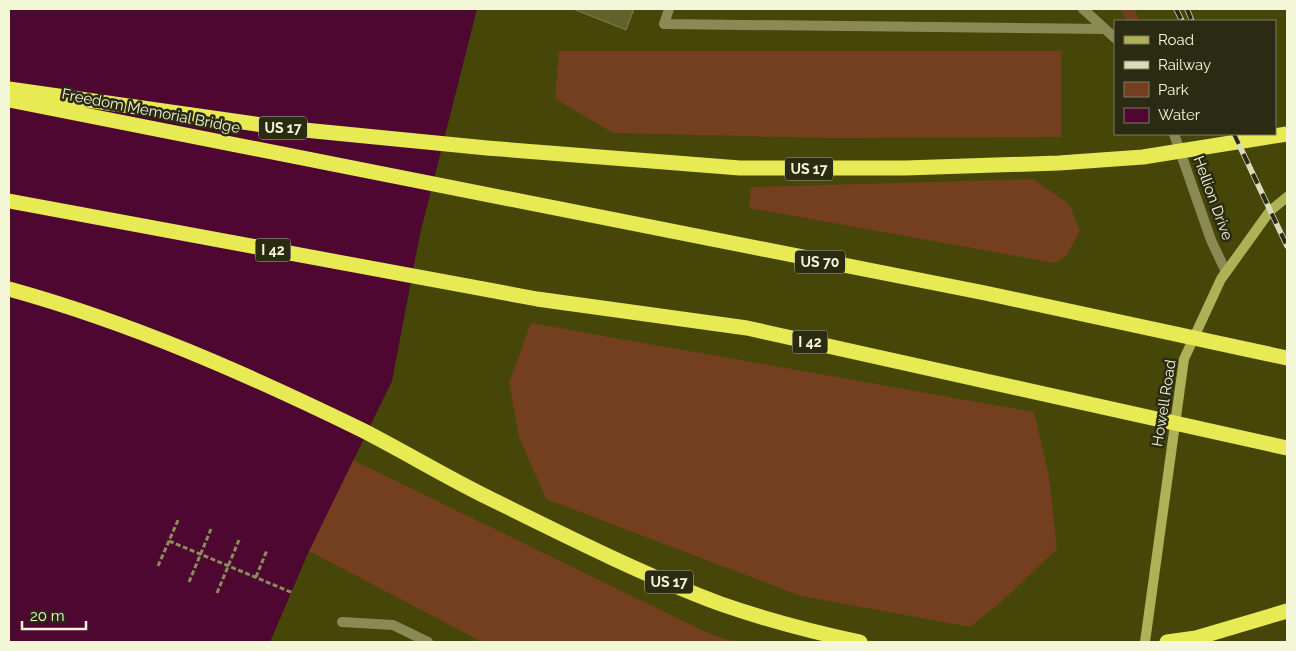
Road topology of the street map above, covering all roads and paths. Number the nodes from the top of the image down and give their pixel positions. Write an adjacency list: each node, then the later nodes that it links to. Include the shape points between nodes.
1 (669, 9): 3 (street, via 664,24)
2 (1083, 9): 3 (street)
3 (1106, 29): 4 (street)
4 (1114, 37)
5 (9, 89): 7 (highway, US 17, via 284,128 740,168 905,168 1143,158)
6 (9, 100): 13 (highway, Freedom Memorial Bridge / US 70, via 1088,315)
7 (1287, 134)
8 (1174, 135): 11 (street, Hellion Drive, via 1211,240)
9 (1287, 197): 11 (street, Howell Road, via 1270,211)
10 (9, 200): 14 (highway, I 42, via 537,299 747,328)
11 (1226, 272): 31 (street, Howell Road, via 1184,359)
12 (9, 289): 30 (highway, US 17, via 68,305 166,340 265,383 488,498 720,603 800,629)
13 (1287, 358)
14 (1287, 448)
15 (179, 518): 18 (path)
16 (211, 528): 20 (path)
17 (239, 540): 22 (path)
18 (169, 541): 20 (path); 21 (path)
19 (267, 550): 23 (path)
20 (200, 554): 22 (path); 24 (path)
21 (158, 566)
22 (228, 566): 23 (path); 25 (path)
23 (256, 577): 26 (path)
24 (189, 582)
25 (217, 593)
26 (293, 593)
27 (1287, 611): 32 (highway, via 1196,638)
28 (342, 622): 29 (street, via 393,625)
29 (428, 642)
30 (860, 642)
31 (1146, 642)
32 (1167, 642)

